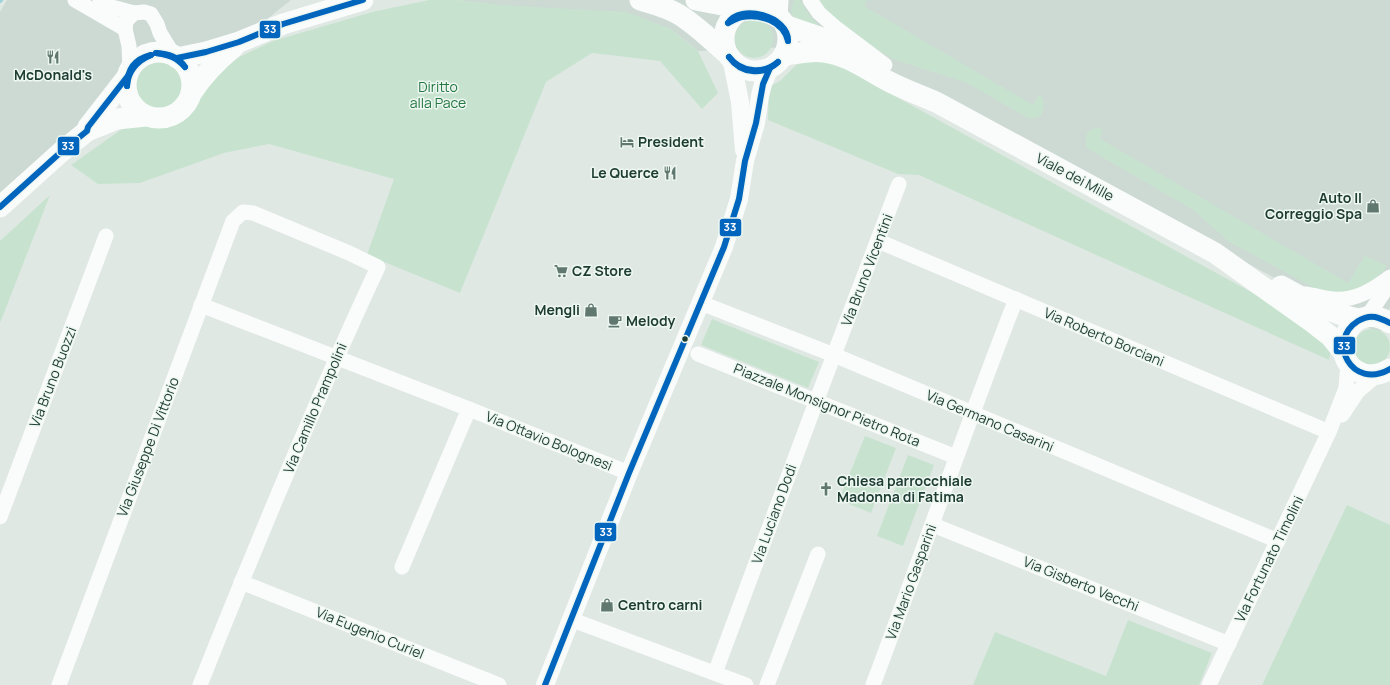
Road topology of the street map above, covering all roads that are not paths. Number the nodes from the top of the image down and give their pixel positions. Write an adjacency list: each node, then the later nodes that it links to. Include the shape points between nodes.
1 (75, 0): 10 (street)
2 (100, 0): 8 (street, via 112,8)
3 (363, 0): 11 (main road, via 283,24)
4 (640, 0): 13 (main road, Viale dei Mille, via 677,13)
5 (696, 0): 7 (main road, Viale dei Mille)
6 (810, 0): 15 (street, Viale dei Mille, via 819,13 836,28)
7 (750, 5): 9 (main road, Viale dei Mille); 13 (main road, via 734,14 727,23 723,43)
8 (134, 13): 10 (street, via 126,21); 12 (street, via 151,14)
9 (782, 14): 14 (main road, via 788,45); 15 (main road, Viale dei Mille, via 807,33 830,40)
10 (125, 29): 16 (street, via 129,46)
11 (239, 42): 12 (main road, via 206,52); 17 (main road, via 214,63)
12 (176, 57): 16 (main road, via 163,53 150,54 137,61); 17 (main road, via 189,73 192,86)
13 (729, 57): 14 (main road, Viale dei Mille, via 740,68 750,71 761,71); 21 (street, via 740,102)
14 (777, 62): 18 (main road, Viale dei Mille, via 810,52 832,53); 21 (street, via 763,84 756,123)
15 (885, 65): 18 (main road, Viale dei Mille, via 905,76)
16 (128, 74): 19 (main road, via 126,89 129,99 135,108); 20 (main road)
17 (190, 94): 19 (main road, via 186,104 175,114 159,118)
18 (936, 102): 27 (main road, Viale dei Mille)
19 (146, 116): 20 (main road, via 117,119)
20 (87, 131): 23 (main road)
21 (745, 161): 32 (street, via 739,199)
22 (900, 184): 26 (street, Via Bruno Vicentini)
23 (0, 207)
24 (243, 212): 33 (street, Via Giuseppe Di Vittorio, via 233,221); 38 (street, Via Camillo Prampolini, via 253,213 378,267)
25 (106, 236): 47 (street, Via Bruno Buozzi)
26 (878, 241): 31 (street, Via Roberto Borciani); 37 (street, Via Bruno Vicentini)
27 (1215, 253): 30 (main road, Viale dei Mille, via 1231,259); 39 (main road, Viale dei Mille, via 1330,336)
28 (1390, 277): 30 (street, via 1364,294 1345,298 1333,299)
29 (1390, 283): 34 (street)
30 (1290, 292): 34 (main road, Viale dei Mille, via 1344,316)
31 (1016, 299): 43 (street, Via Mario Gasparini); 44 (street, Via Roberto Borciani)
32 (701, 303): 37 (street, Via Germano Casarini); 46 (street)
33 (201, 305): 38 (street, Via Ottavio Bolognesi); 56 (street, Via Giuseppe Di Vittorio)
34 (1363, 318): 35 (main road, Viale dei Mille, via 1376,317); 39 (main road, via 1351,325 1346,333 1343,342)
35 (1390, 322)
36 (698, 354): 41 (street, Piazzale Monsignor Pietro Rota)
37 (834, 355): 41 (street, Via Luciano Dodi); 43 (street, Via Germano Casarini)
38 (336, 357): 42 (street, Via Ottavio Bolognesi); 52 (street, Via Camillo Prampolini)
39 (1346, 357): 40 (main road, Viale dei Mille, via 1360,373 1368,375); 44 (street, Via Fortunato Timolini, via 1346,388)
40 (1383, 372): 44 (street, Via Fortunato Timolini, via 1358,391)
41 (816, 402): 45 (street, Piazzale Monsignor Pietro Rota); 55 (street, Via Luciano Dodi)
42 (469, 408): 46 (street, Via Ottavio Bolognesi); 51 (street, Via Ottavio Bolognesi)
43 (972, 413): 45 (street, Via Mario Gasparini); 49 (street, Via Germano Casarini)
44 (1329, 432): 49 (street, Via Fortunato Timolini)
45 (956, 457): 48 (street, Via Mario Gasparini)
46 (629, 474): 53 (street)
47 (0, 517)
48 (933, 525): 54 (street, Via Gisberto Vecchi); 62 (street, Via Mario Gasparini)
49 (1278, 541): 54 (street, Via Fortunato Timolini)
50 (818, 554): 61 (street)
51 (402, 567)
52 (241, 582): 57 (street, Via Camillo Prampolini); 58 (street, Via Eugenio Curiel)
53 (570, 618): 55 (street); 59 (street)
54 (1229, 644): 63 (street, Via Fortunato Timolini)
55 (715, 673): 60 (street)
56 (59, 685)
57 (200, 685)
58 (499, 685)
59 (545, 685)
60 (746, 685)
61 (767, 685)
62 (873, 685)
63 (1209, 685)

